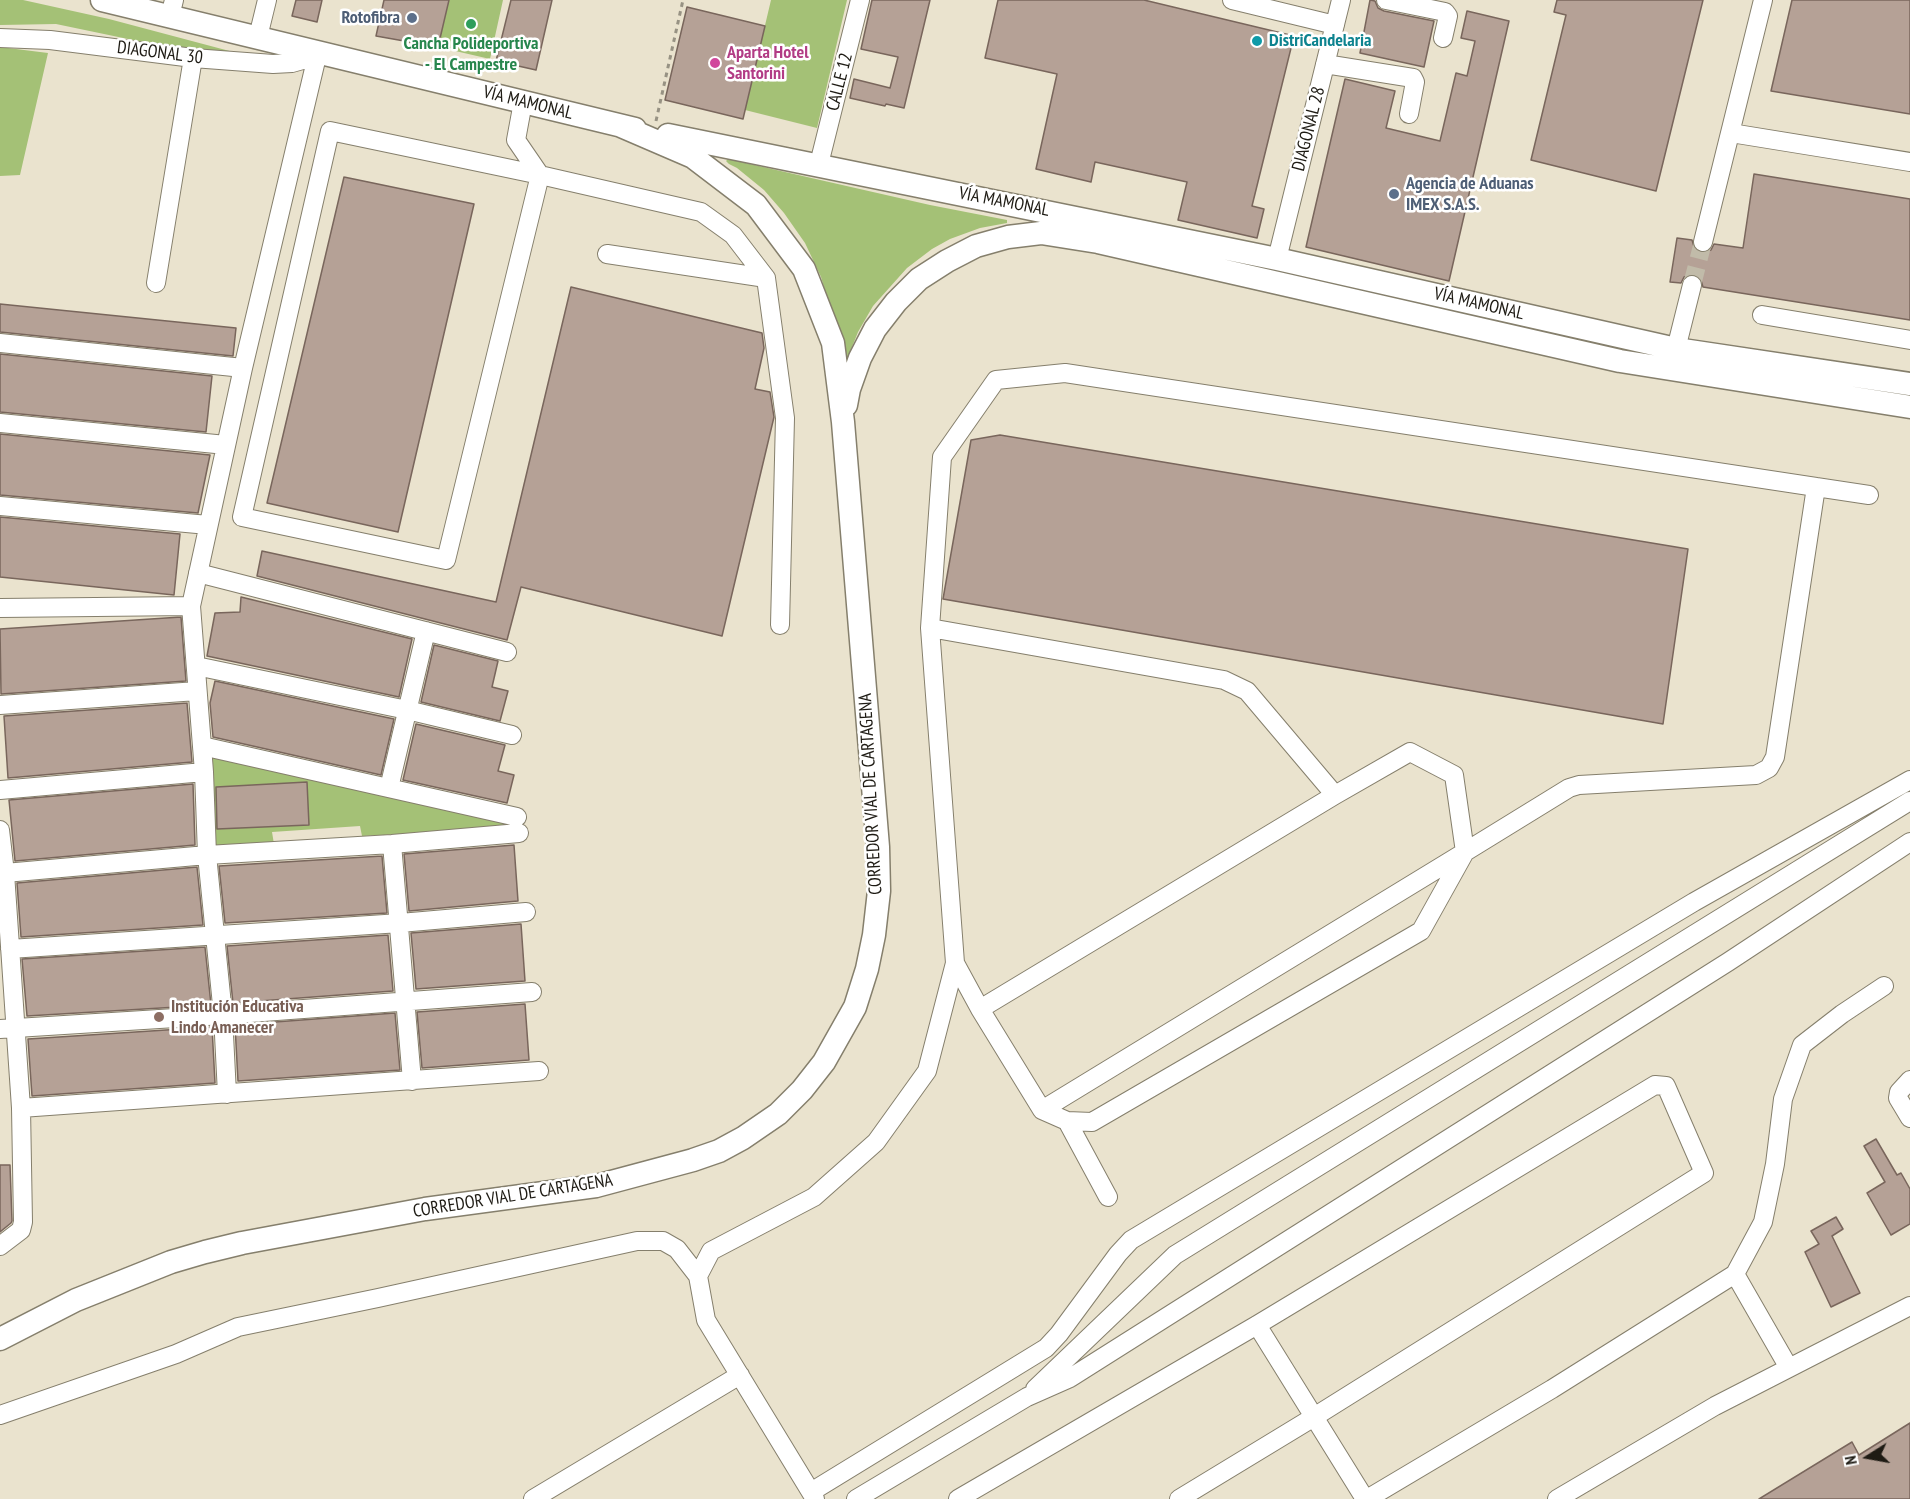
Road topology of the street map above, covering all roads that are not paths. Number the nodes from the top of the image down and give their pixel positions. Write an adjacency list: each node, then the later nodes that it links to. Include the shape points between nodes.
1 (102, 0): 8 (main road, VÍA MAMONAL)
2 (267, 0): 10 (street)
3 (860, 0): 21 (street, CALLE 12)
4 (1232, 0): 9 (street)
5 (1341, 0): 9 (street, DIAGONAL 28)
6 (1386, 0): 12 (street, via 1445,12 1448,16)
7 (1763, 0): 19 (street)
8 (172, 8): 10 (main road, VÍA MAMONAL)
9 (1335, 25): 15 (street, DIAGONAL 28)
10 (258, 37): 13 (main road, VÍA MAMONAL)
11 (0, 38): 14 (street, DIAGONAL 30)
12 (1443, 38)
13 (318, 52): 14 (street, DIAGONAL 30, via 292,63); 16 (main road, VÍA MAMONAL); 34 (street)
14 (193, 58): 28 (street)
15 (1325, 64): 17 (street, via 1413,78); 26 (street, DIAGONAL 28)
16 (523, 102): 18 (main road, VÍA MAMONAL); 22 (street, via 516,140)
17 (1409, 114)
18 (621, 126): 21 (main road, VÍA MAMONAL); 37 (main road, CORREDOR VIAL DE CARTAGENA, via 693,157 756,206 804,269 833,343)
19 (1731, 133): 20 (street); 24 (street)
20 (1910, 162)
21 (819, 164): 26 (main road, VÍA MAMONAL)
22 (540, 175): 22 (street, via 330,131 242,517 446,560); 27 (street, via 701,212 733,235)
23 (1041, 233): 36 (main road, VÍA MAMONAL, via 1098,242 1620,361); 37 (main road, CORREDOR VIAL DE CARTAGENA, via 976,246 919,279 875,329 849,389)
24 (1702, 242)
25 (607, 254): 27 (street)
26 (1278, 259): 33 (main road, VÍA MAMONAL)
27 (766, 278): 47 (street, via 785,418)
28 (156, 283)
29 (1692, 285): 33 (street)
30 (1762, 315): 31 (street)
31 (1910, 340)
32 (0, 343): 34 (street)
33 (1677, 349): 35 (main road, VÍA MAMONAL)
34 (243, 368): 39 (street)
35 (1910, 384)
36 (1910, 407)
37 (843, 422): 94 (main road, CORREDOR VIAL DE CARTAGENA, via 879,891 867,969 855,1007 824,1062 802,1090 778,1114 743,1138 693,1160 596,1186 425,1209 205,1252 76,1300)
38 (0, 423): 39 (street)
39 (226, 445): 43 (street)
40 (1816, 487): 41 (street); 48 (street, via 1065,373 996,380 942,458); 66 (street, via 1775,757 1768,768 1756,775 1569,788)
41 (1869, 495)
42 (0, 506): 43 (street)
43 (208, 525): 44 (street)
44 (198, 573): 45 (street); 49 (street)
45 (191, 606): 46 (street); 51 (street)
46 (0, 608)
47 (780, 626)
48 (930, 628): 61 (street, via 1224,680 1247,691); 73 (street)
49 (426, 631): 50 (street); 54 (street)
50 (507, 652)
51 (196, 666): 52 (street); 54 (street)
52 (197, 691): 53 (street); 56 (street)
53 (0, 705)
54 (407, 710): 55 (street); 59 (street)
55 (512, 735)
56 (202, 746): 57 (street); 59 (street)
57 (204, 772): 60 (street); 67 (street)
58 (1910, 780): 100 (street, via 1694,902 1131,1240 1047,1348)
59 (389, 788): 65 (street, via 518,825)
60 (0, 790)
61 (1335, 795): 66 (street, via 1410,752 1454,775); 77 (street)
62 (1910, 801): 97 (street, via 1175,1255)
63 (0, 830): 68 (street)
64 (1910, 842): 97 (street, via 1728,962 1070,1378)
65 (392, 844): 67 (street); 70 (street)
66 (1465, 852): 85 (street); 87 (street, via 1421,931 1092,1122)
67 (207, 855): 68 (street); 71 (street)
68 (5, 873): 72 (street)
69 (526, 912): 70 (street)
70 (400, 923): 71 (street); 76 (street)
71 (214, 936): 72 (street); 78 (street)
72 (10, 949): 79 (street)
73 (955, 963): 77 (street); 91 (street, via 927,1071 876,1142 814,1197 711,1251)
74 (1884, 986): 90 (street, via 1802,1045 1783,1099 1763,1222)
75 (531, 992): 76 (street)
76 (406, 1000): 78 (street); 82 (street)
77 (980, 1010): 85 (street)
78 (223, 1015): 79 (street); 83 (street)
79 (8, 1028): 84 (street)
80 (539, 1071): 82 (street)
81 (1910, 1080): 86 (street, via 1898,1098)
82 (412, 1082): 83 (street)
83 (227, 1094): 84 (street)
84 (21, 1108): 89 (street, via 23,1222 21,1230)
85 (1042, 1110): 87 (street)
86 (1910, 1118)
87 (1067, 1121): 88 (street)
88 (1108, 1197)
89 (0, 1246)
90 (1735, 1274): 95 (street); 105 (street)
91 (698, 1276): 96 (street, via 706,1320); 98 (street, via 677,1249 663,1241 637,1241 238,1327 176,1354)
92 (1910, 1306): 95 (street)
93 (1257, 1325): 99 (street); 99 (street, via 1655,1085 1666,1086 1704,1173); 103 (street)
94 (0, 1339)
95 (1788, 1368): 106 (street)
96 (740, 1375): 100 (street); 101 (street)
97 (1027, 1397): 102 (street)
98 (0, 1415)
99 (1314, 1417): 104 (street); 105 (street)
100 (813, 1496)
101 (533, 1499)
102 (856, 1499)
103 (958, 1499)
104 (1179, 1499)
105 (1366, 1499)
106 (1557, 1499)

